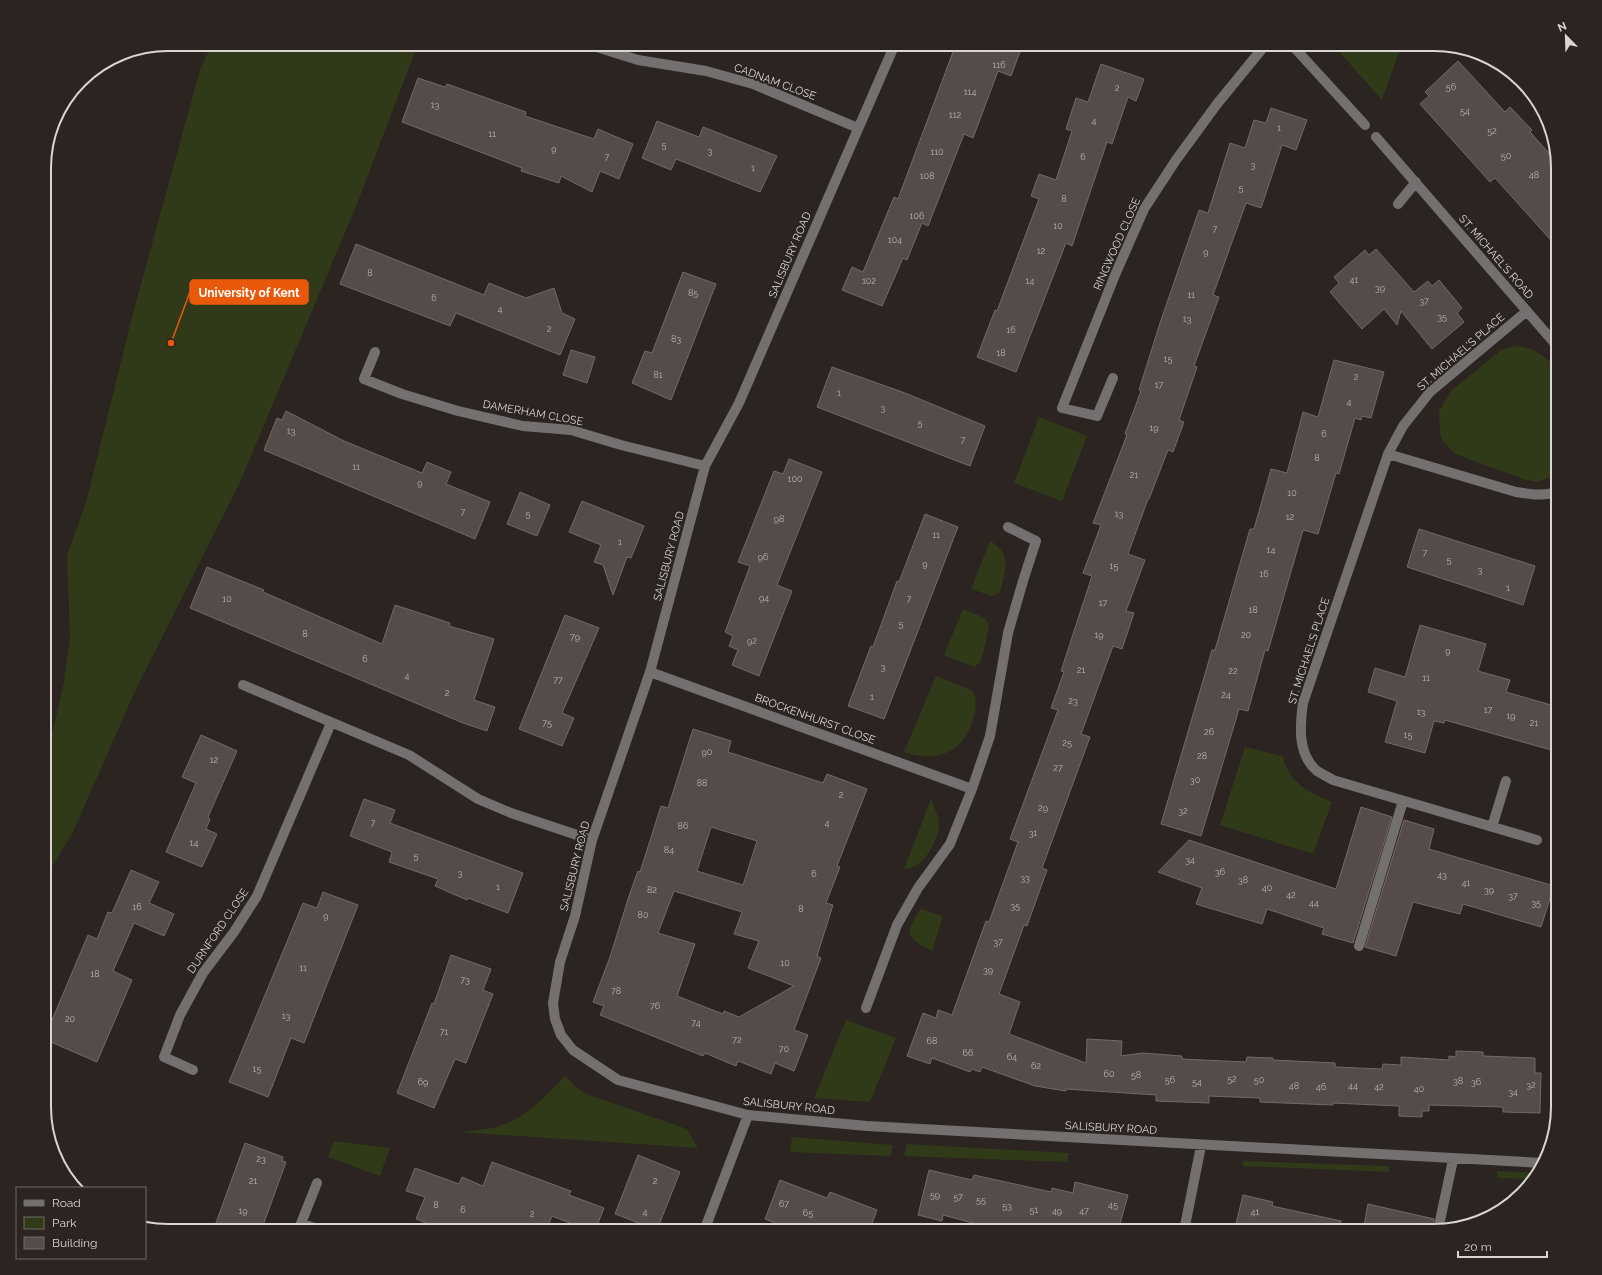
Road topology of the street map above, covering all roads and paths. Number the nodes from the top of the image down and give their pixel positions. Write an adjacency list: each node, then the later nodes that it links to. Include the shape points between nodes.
1 (609, 51): 6 (street, CADNAM CLOSE, via 638,60 706,71 753,84)
2 (892, 51): 6 (street, SALISBURY ROAD)
3 (1261, 51): 13 (street, RINGWOOD CLOSE, via 1190,141 1144,209 1062,408 1097,416)
4 (1297, 51): 5 (street)
5 (1365, 124)
6 (858, 128): 15 (street, SALISBURY ROAD, via 739,403)
7 (1376, 137): 8 (street, ST. MICHAEL'S ROAD)
8 (1416, 182): 9 (street); 10 (street, ST. MICHAEL'S ROAD)
9 (1398, 204)
10 (1527, 311): 11 (street, ST. MICHAEL'S ROAD); 14 (street, ST. MICHAEL'S PLACE, via 1430,392 1403,426)
11 (1551, 339)
12 (375, 352): 15 (street, DAMERHAM CLOSE, via 364,379 402,394 458,411 523,426 571,430)
13 (1113, 378)
14 (1388, 454): 16 (street, via 1516,492 1532,495); 23 (street, ST. MICHAEL'S PLACE, via 1304,703 1300,724 1302,744 1307,758 1316,770 1333,780)
15 (705, 466): 18 (street, SALISBURY ROAD)
16 (1551, 493)
17 (1008, 527): 22 (street, via 1036,541 1008,633 990,736)
18 (650, 672): 22 (street, BROCKENHURST CLOSE); 25 (street, SALISBURY ROAD)
19 (242, 685): 20 (street)
20 (331, 723): 25 (street, via 410,755 478,799 512,814); 29 (street, DURNFORD CLOSE, via 257,896 203,973 180,1015 164,1057)
21 (1506, 781): 24 (street)
22 (972, 789): 28 (street, via 950,844 918,888 896,925)
23 (1403, 801): 24 (street, ST. MICHAEL'S PLACE); 27 (street)
24 (1492, 827): 26 (street, ST. MICHAEL'S PLACE)
25 (592, 840): 30 (street, SALISBURY ROAD, via 575,916 555,982 553,1003 561,1035 573,1050 618,1080)
26 (1537, 840)
27 (1359, 946)
28 (866, 1008)
29 (192, 1070)
30 (748, 1115): 31 (street, SALISBURY ROAD, via 867,1126); 36 (street)
31 (1201, 1146): 32 (street, SALISBURY ROAD); 37 (street)
32 (1453, 1160): 33 (street, SALISBURY ROAD); 38 (street)
33 (1536, 1163)
34 (317, 1183): 35 (street)
35 (301, 1224)
36 (707, 1224)
37 (1185, 1224)
38 (1439, 1224)

